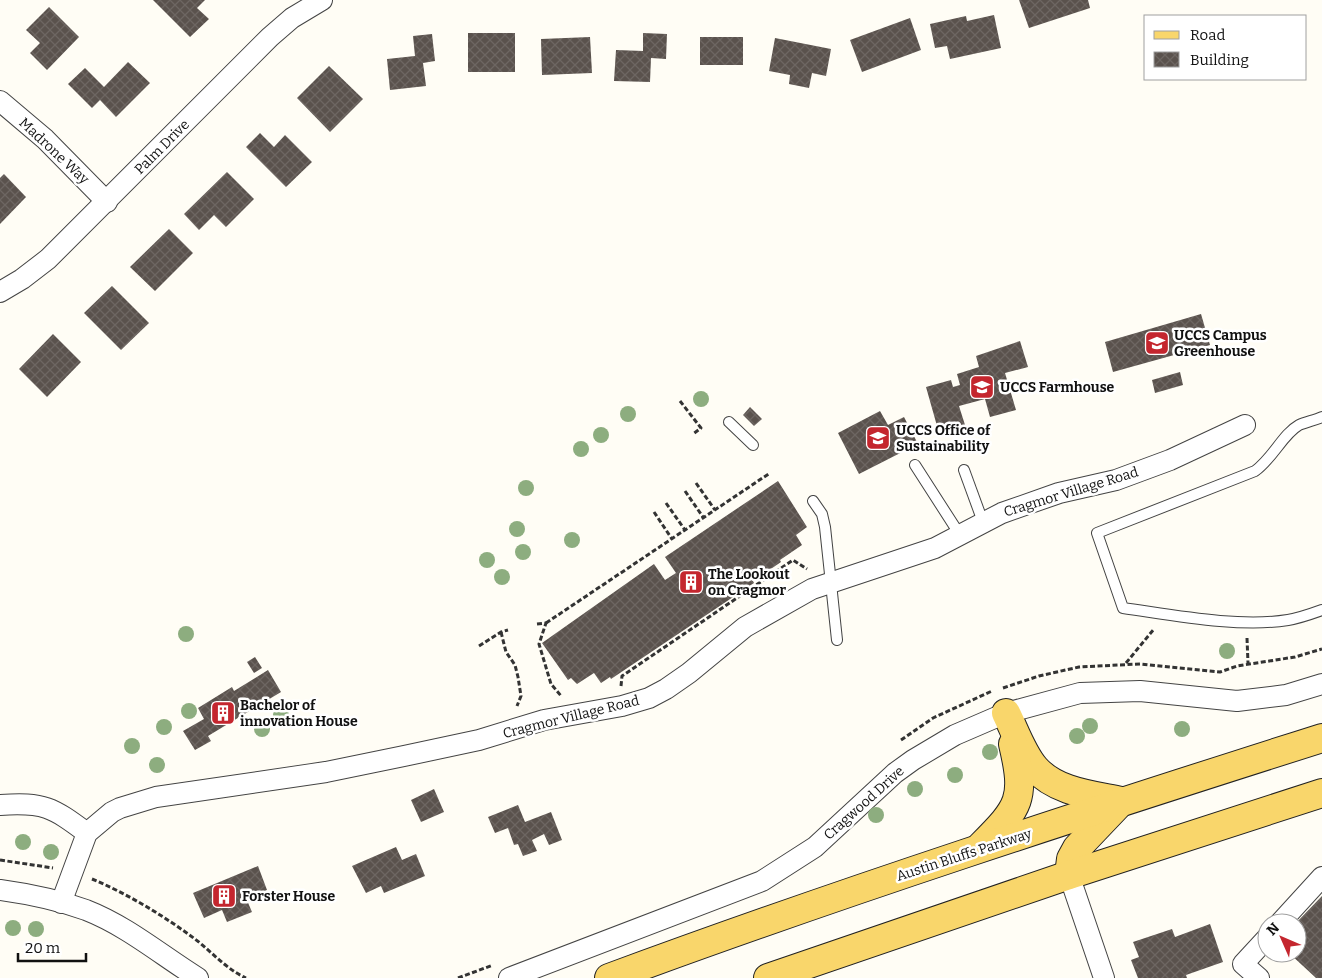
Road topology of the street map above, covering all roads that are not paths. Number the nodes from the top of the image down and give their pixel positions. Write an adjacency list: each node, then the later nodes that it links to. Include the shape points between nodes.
1 (322, 0): 3 (street, Palm Drive, via 292,18 270,37)
2 (0, 101): 3 (street, Madrone Way, via 45,139)
3 (107, 202): 4 (street, Palm Drive, via 48,259)
4 (0, 292)
5 (1321, 420): 15 (lane, via 1292,430 1255,471 1097,533 1122,608 1218,620 1271,622)
6 (729, 422): 8 (lane)
7 (1246, 425): 12 (street, Cragmor Village Road, via 1170,460 1116,480 1058,493)
8 (752, 445)
9 (915, 465): 13 (lane)
10 (964, 470): 12 (lane)
11 (813, 501): 14 (lane, via 822,514)
12 (983, 522): 13 (street, Cragmor Village Road)
13 (960, 535): 14 (street, Cragmor Village Road, via 935,548)
14 (832, 582): 16 (lane); 23 (street, Cragmor Village Road, via 812,589 745,627 688,673 649,698 544,720 479,740 326,772 156,798 112,812)
15 (1322, 610)
16 (837, 640)
17 (1322, 684): 18 (street, Cragwood Drive, via 1286,695 1237,701 1140,691 1080,693)
18 (1006, 713): 21 (main road, via 1035,769 1048,779 1062,788); 24 (main road, via 1020,774 1020,793 1007,820); 32 (street, Cragwood Drive, via 955,735 912,760 815,847 762,881)
19 (1322, 738): 21 (main road, Austin Bluffs Parkway)
20 (1322, 793): 25 (main road)
21 (1122, 801): 24 (main road, Austin Bluffs Parkway); 25 (main road, via 1077,848)
22 (0, 805): 23 (street, via 24,803 50,807)
23 (87, 833): 28 (street)
24 (977, 851): 33 (main road, Austin Bluffs Parkway, via 826,900)
25 (1069, 874): 34 (main road); 35 (street)
26 (1322, 877): 29 (street)
27 (0, 890): 28 (street)
28 (61, 902): 31 (street, via 113,923)
29 (1289, 913)
30 (1257, 949): 36 (street, via 1243,964)
31 (198, 978)
32 (509, 978)
33 (609, 978)
34 (768, 978)
35 (1104, 978)
36 (1259, 978)

